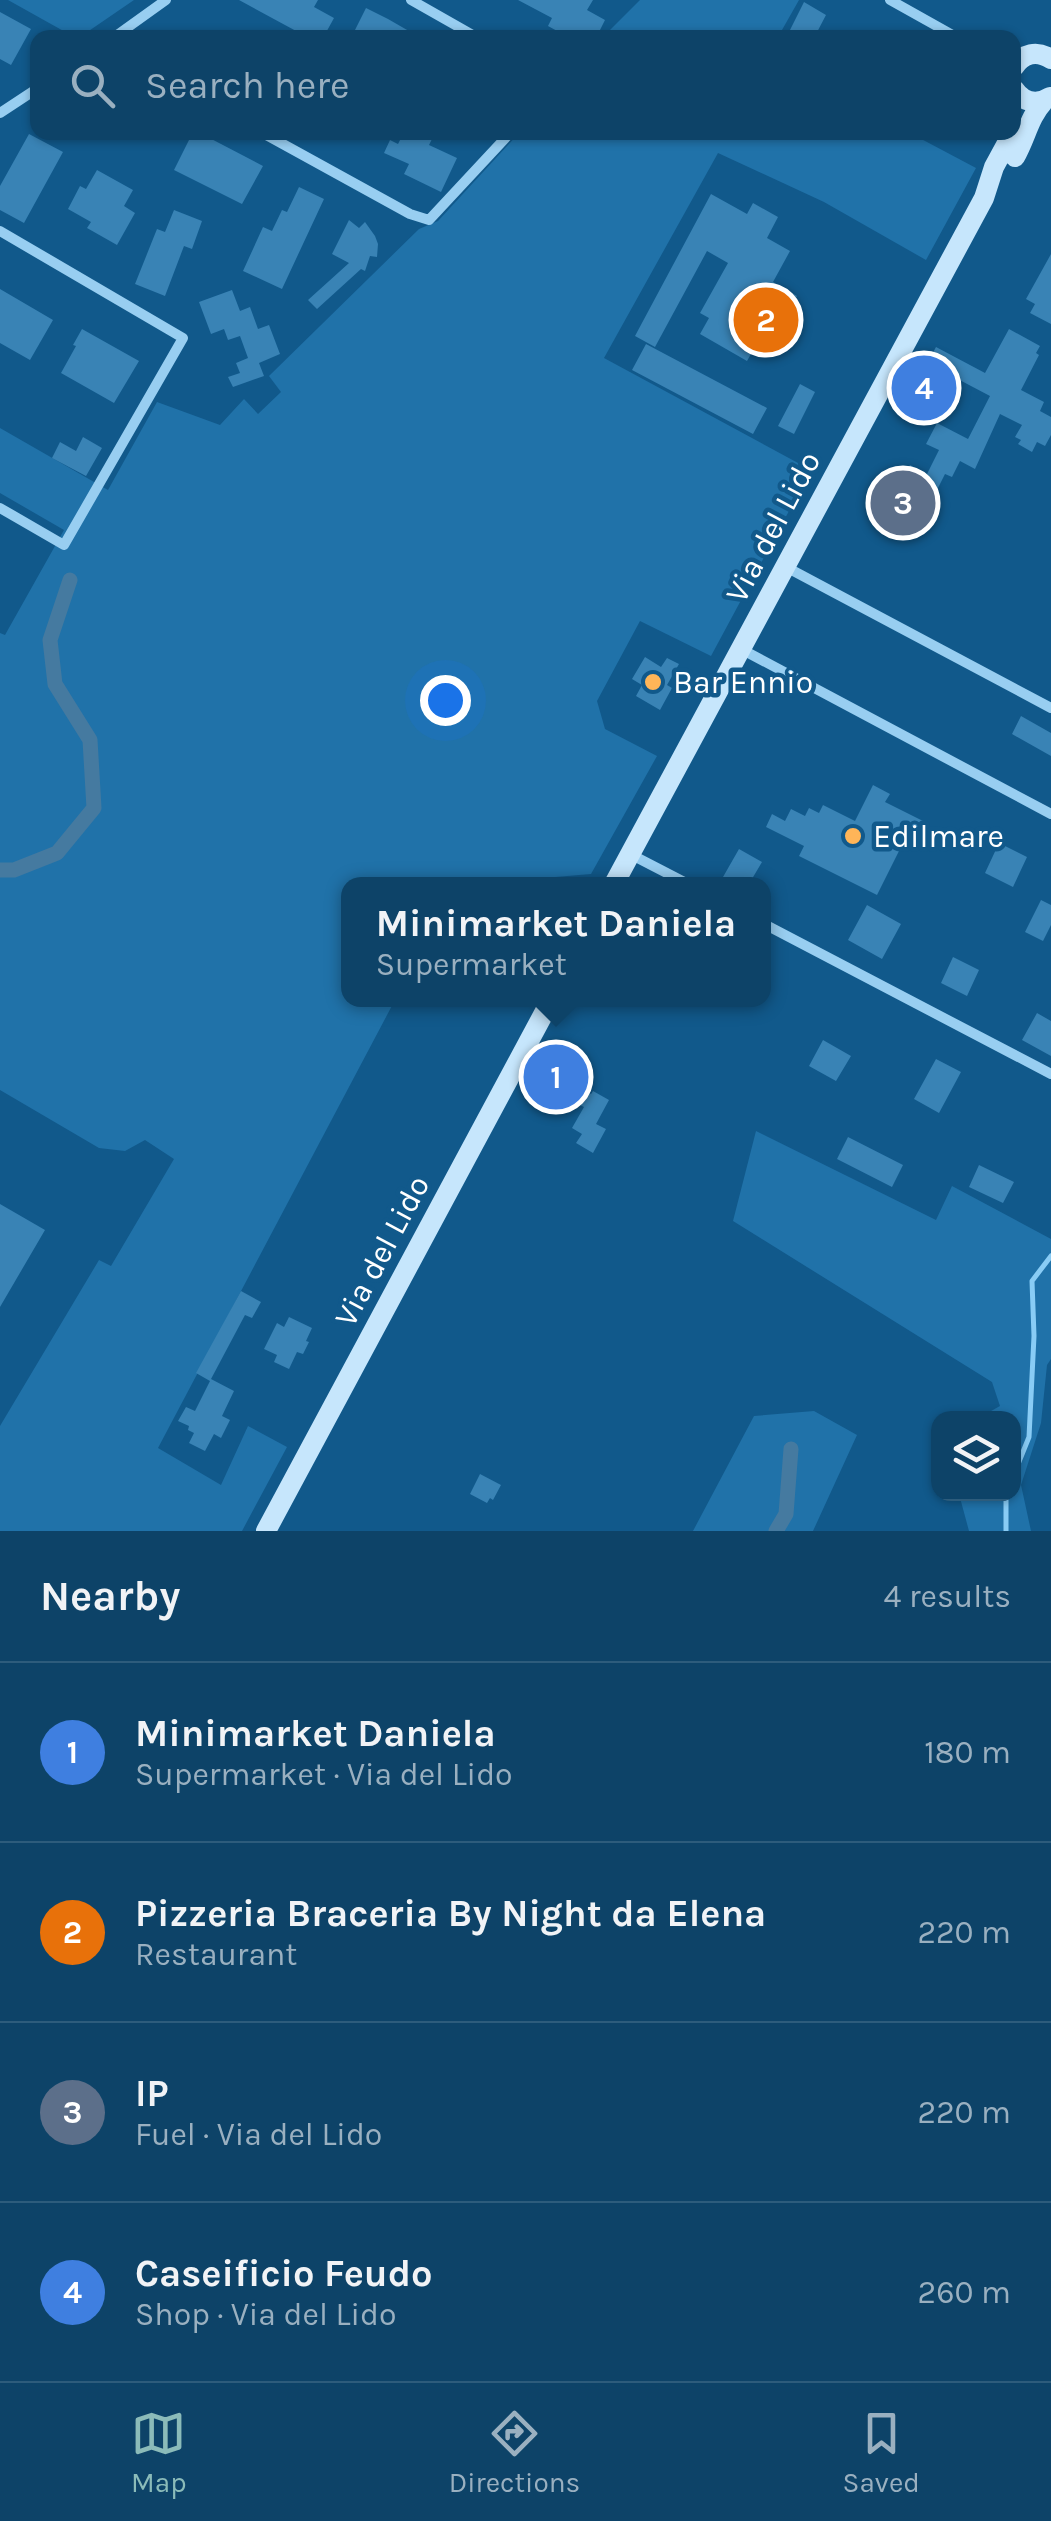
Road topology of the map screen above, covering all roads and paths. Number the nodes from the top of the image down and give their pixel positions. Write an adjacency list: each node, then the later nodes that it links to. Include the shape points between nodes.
1 (166, 0): 4 (street)
2 (411, 0): 5 (street)
3 (890, 0): 6 (street)
4 (124, 30)
5 (464, 30)
6 (944, 30)
7 (30, 93): 10 (street)
8 (1021, 96): 9 (main road)
9 (1048, 99): 14 (main road, Via del Lido, via 1031,118 1014,161)
10 (0, 113)
11 (276, 140): 12 (street, via 429,220)
12 (504, 140)
13 (1008, 140): 14 (main road, Via del Lido)
14 (984, 198): 17 (main road, Via del Lido)
15 (0, 231): 16 (street, via 183,338 64,545)
16 (0, 508)
17 (786, 567): 18 (main road, Via del Lido); 19 (street)
18 (741, 649): 20 (street); 21 (main road, Via del Lido)
19 (1050, 705)
20 (1051, 814)
21 (630, 854): 22 (main road, Via del Lido); 23 (street)
22 (618, 877)
23 (674, 877)
24 (771, 928): 26 (street)
25 (547, 1007): 27 (main road, Via del Lido)
26 (1051, 1074)
27 (266, 1531)

